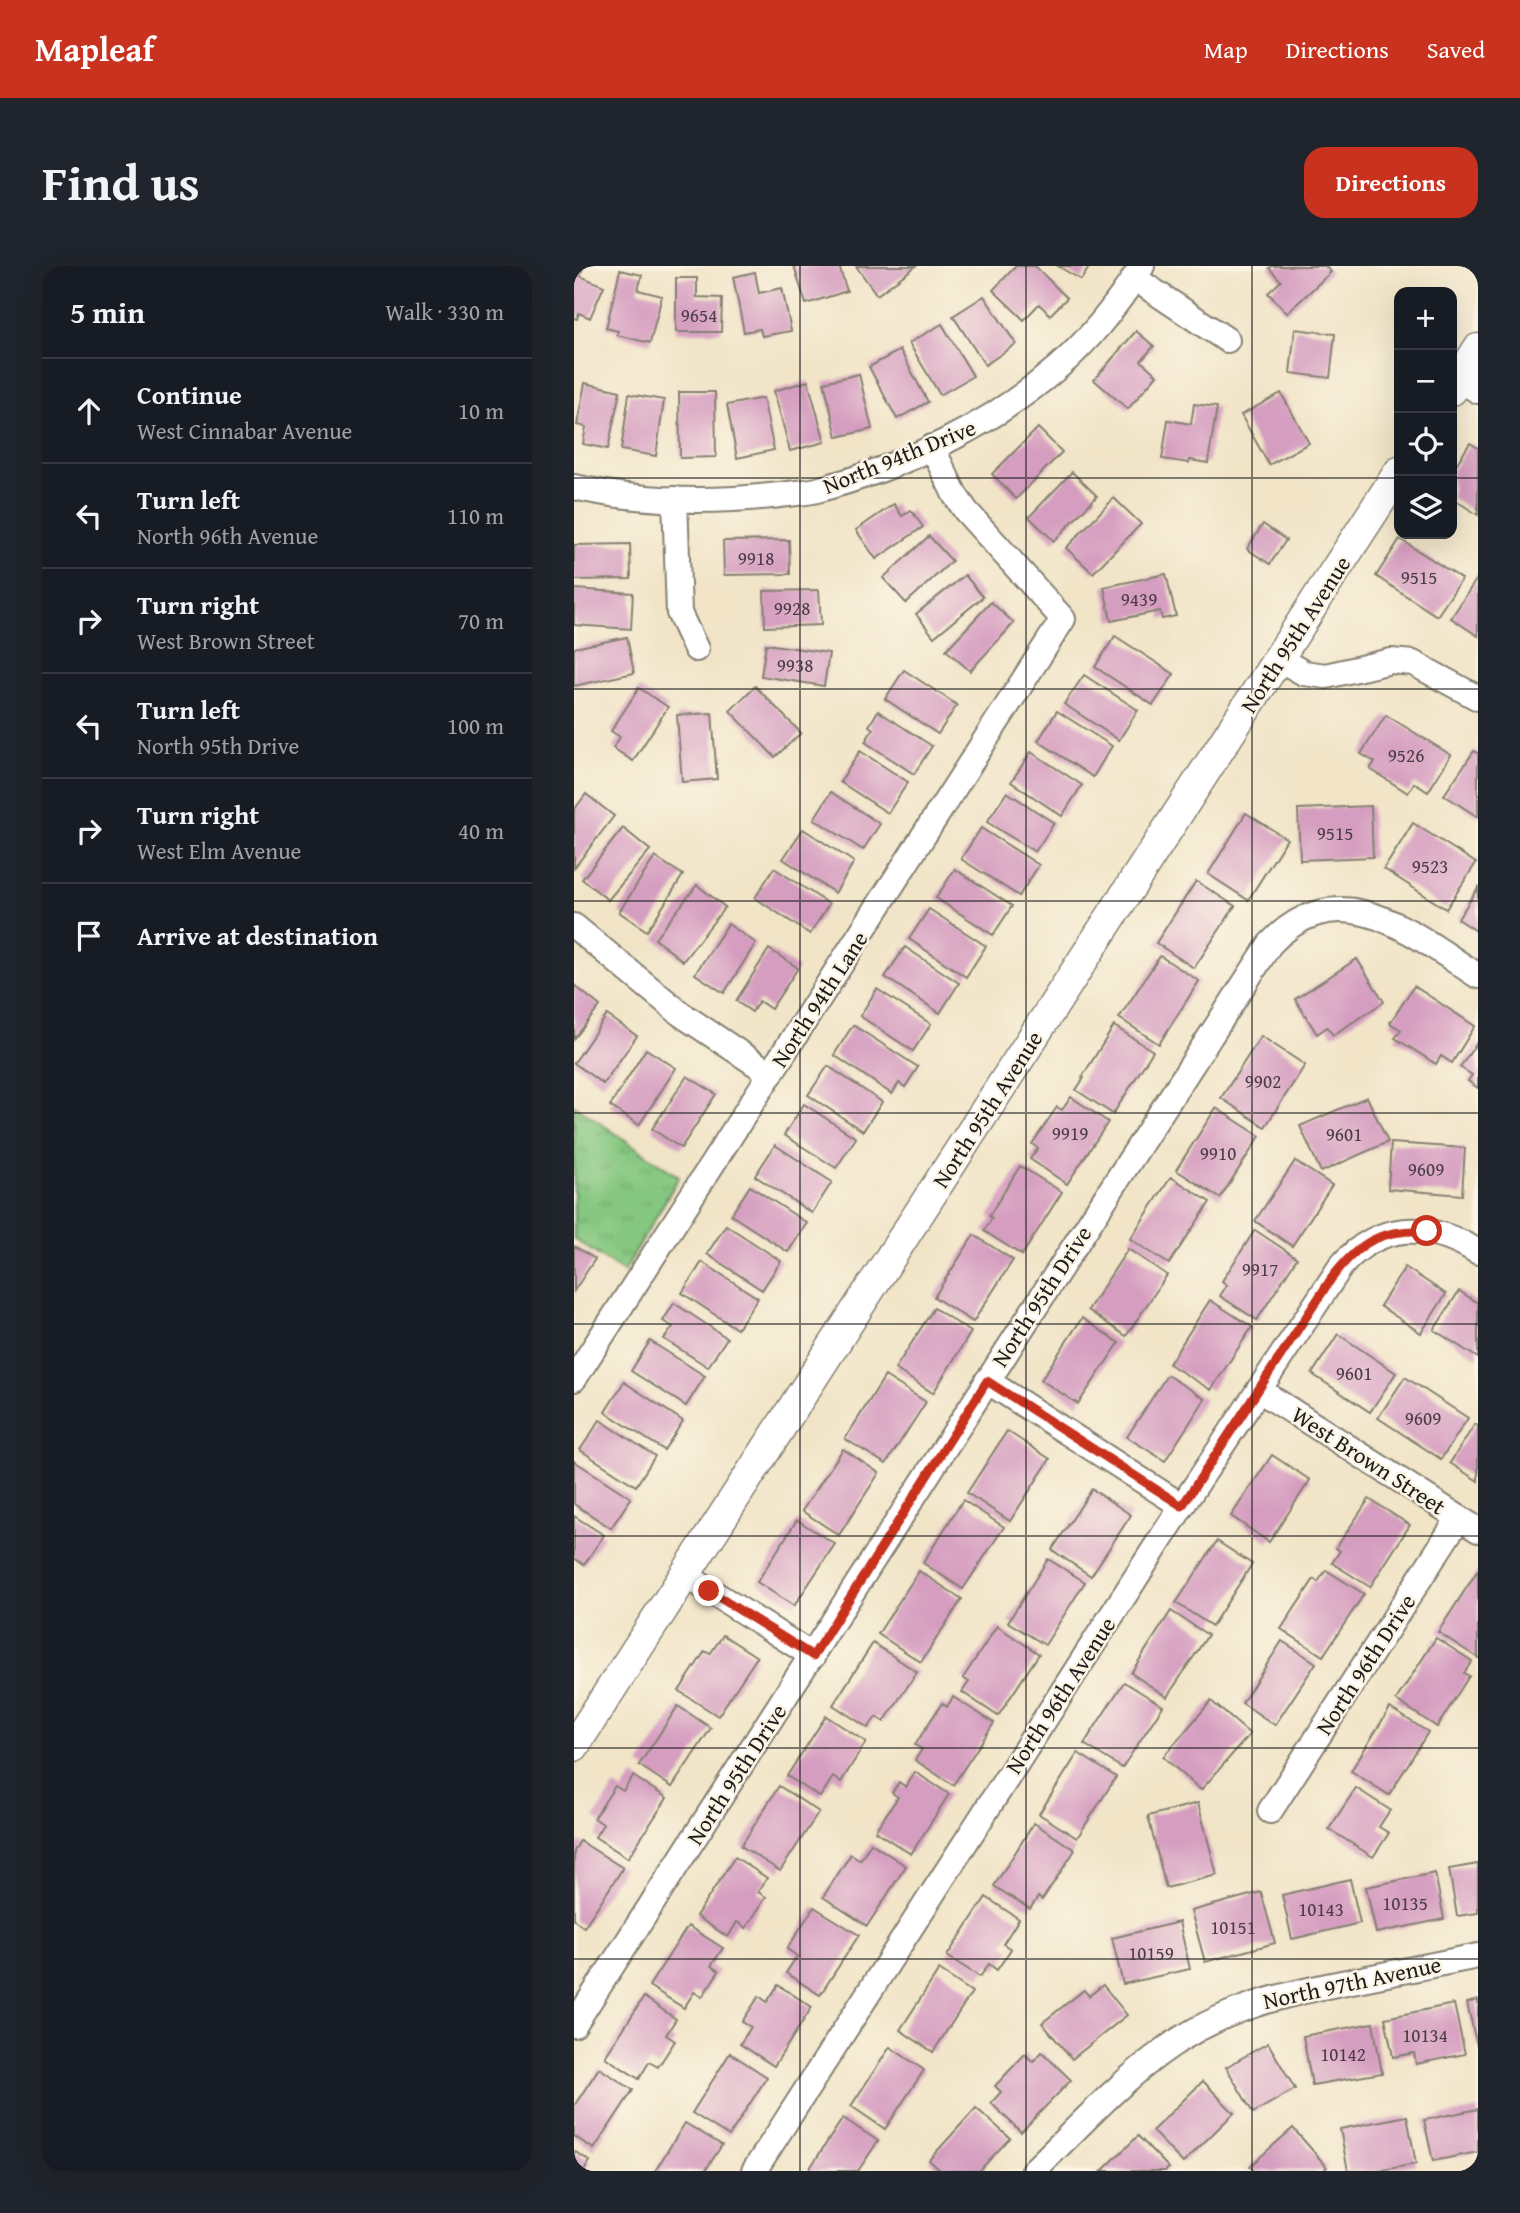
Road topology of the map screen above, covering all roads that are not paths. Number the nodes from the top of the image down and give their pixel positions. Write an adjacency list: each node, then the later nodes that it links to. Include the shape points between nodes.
1 (1138, 272): 2 (street); 5 (street, North 94th Drive, via 1096,328 1059,367 969,431)
2 (1227, 340)
3 (1478, 349): 4 (street)
4 (1463, 387)
5 (932, 447): 8 (street, North 94th Drive, via 815,490 742,499); 14 (street, North 94th Lane, via 966,510 1063,619)
6 (1396, 476): 10 (street, North 95th Avenue)
7 (574, 487): 8 (street, North 94th Drive, via 628,497)
8 (675, 499): 9 (street, via 679,613)
9 (696, 649)
10 (1279, 659): 11 (street, via 1304,673 1325,676 1391,661 1413,663); 21 (street, North 95th Avenue)
11 (1478, 698)
12 (574, 926): 14 (street, via 681,1014)
13 (1478, 976): 17 (street, North 95th Drive, via 1401,927 1358,910 1309,916 1283,930)
14 (771, 1074): 16 (street, North 94th Lane)
15 (1478, 1252): 18 (street, North 96th Avenue, via 1455,1239 1411,1230 1382,1235 1361,1246 1341,1266)
16 (574, 1378)
17 (987, 1381): 19 (street); 22 (street, North 95th Drive)
18 (1259, 1390): 19 (street, North 96th Avenue); 20 (street, West Brown Street)
19 (1182, 1506): 27 (street, North 96th Avenue)
20 (1469, 1524): 24 (street, North 96th Drive)
21 (685, 1576): 22 (street); 23 (street, North 95th Avenue)
22 (813, 1656): 26 (street, North 95th Drive)
23 (574, 1746)
24 (1270, 1811)
25 (1478, 1956): 28 (street, North 97th Avenue, via 1292,1992 1222,2016 1163,2050)
26 (574, 2025)
27 (754, 2171)
28 (1034, 2171)

